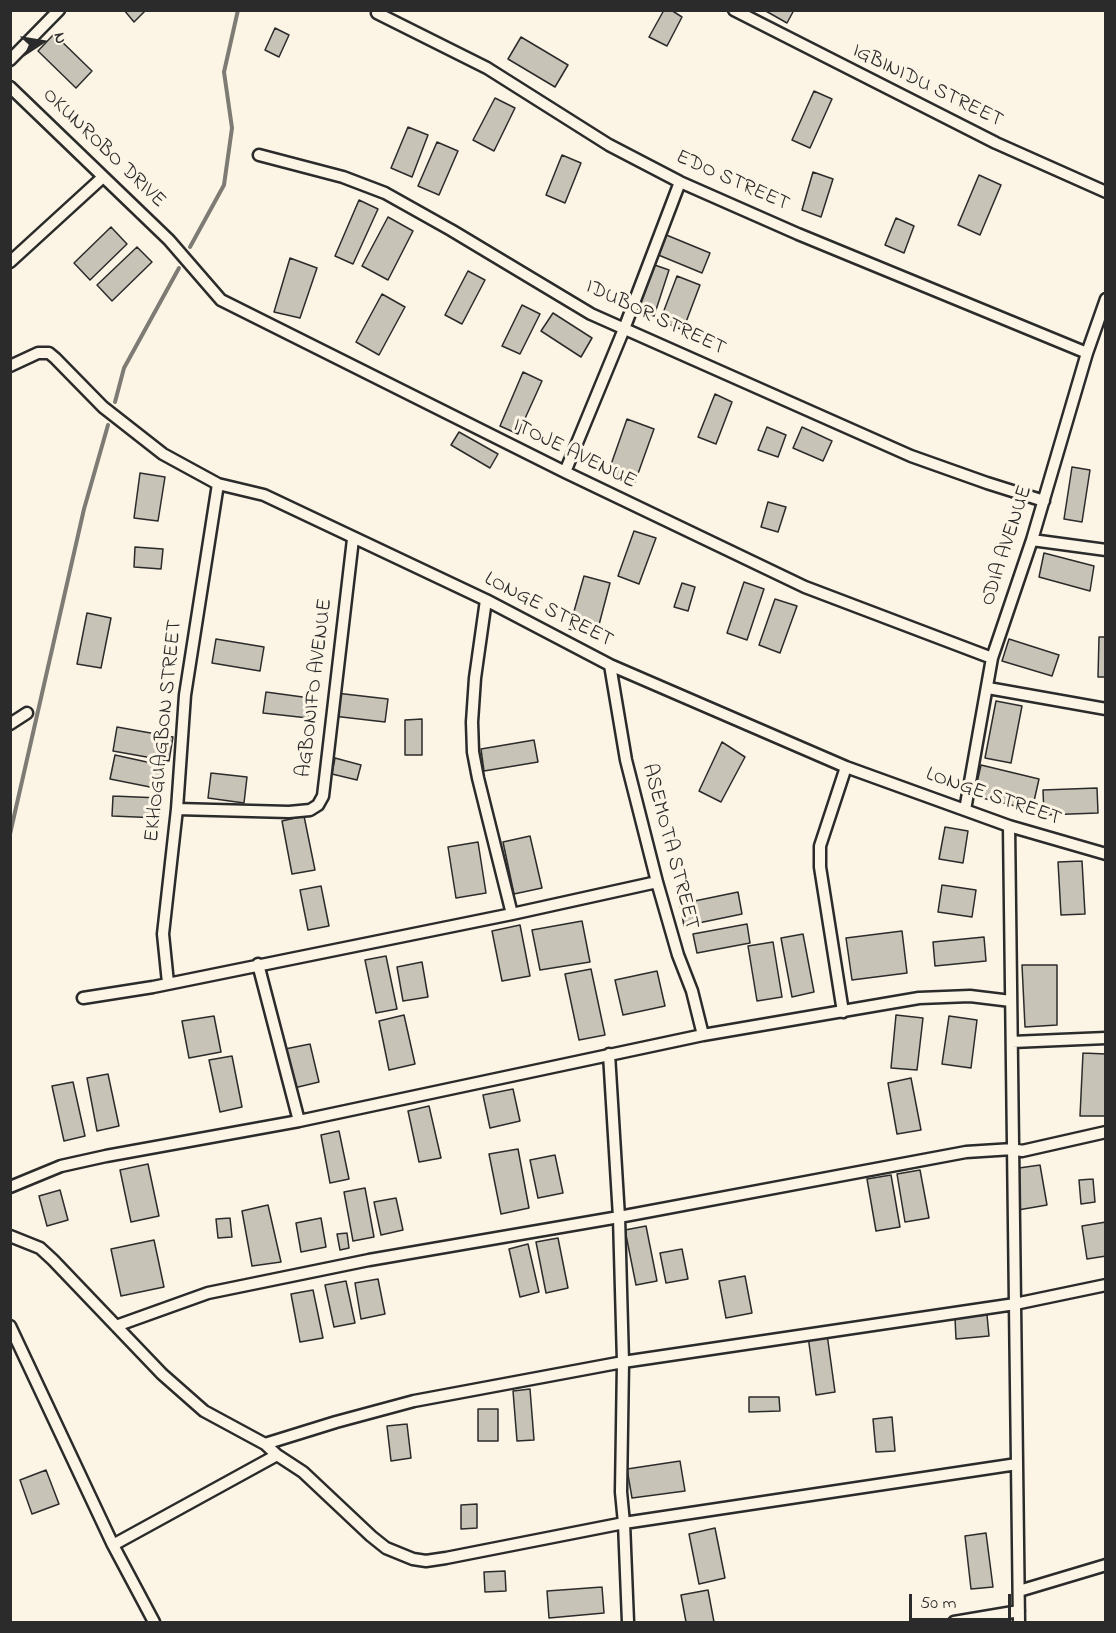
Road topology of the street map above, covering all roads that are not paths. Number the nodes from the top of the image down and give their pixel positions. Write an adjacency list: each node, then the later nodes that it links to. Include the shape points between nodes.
1 (59, 10): 4 (street)
2 (734, 10): 9 (street, IGBINIDU STREET, via 986,138)
3 (377, 13): 8 (street, EDO STREET, via 487,68 609,145)
4 (10, 60)
5 (10, 87): 7 (street, OKUNROBO DRIVE)
6 (259, 155): 13 (street, IDUBOR STREET, via 343,177 385,194 591,314)
7 (103, 177): 10 (street, OKUNROBO DRIVE); 11 (street)
8 (680, 182): 13 (street); 14 (street, EDO STREET)
9 (1106, 192)
10 (169, 240): 16 (street, ITOJE AVENUE, via 221,300)
11 (10, 262)
12 (1106, 298): 14 (street, ODIA AVENUE)
13 (624, 329): 16 (street); 18 (street, IDUBOR STREET, via 911,456)
14 (1087, 353): 18 (street, ODIA AVENUE)
15 (10, 366): 17 (street, LONGE STREET, via 38,353 49,353 102,407 154,448)
16 (565, 472): 23 (street, ITOJE AVENUE, via 806,587)
17 (218, 484): 19 (street, LONGE STREET, via 264,495); 30 (street, EKHOGUAGBON STREET, via 185,695)
18 (1044, 501): 20 (street, ODIA AVENUE)
19 (353, 539): 22 (street, LONGE STREET); 30 (street, AGBONIFO AVENUE, via 323,796 318,805 289,812)
20 (1032, 540): 21 (street); 23 (street, ODIA AVENUE)
21 (1106, 550)
22 (486, 600): 24 (street, LONGE STREET); 35 (street, via 475,678 473,752)
23 (992, 658): 25 (street, ODIA AVENUE)
24 (610, 665): 29 (street, LONGE STREET); 34 (street, ASEMOTA STREET, via 626,760)
25 (988, 688): 26 (street); 31 (street, ODIA AVENUE)
26 (1106, 709)
27 (27, 713): 28 (street)
28 (10, 723)
29 (846, 768): 31 (street, LONGE STREET); 40 (street, via 820,846)
30 (177, 809): 37 (street, EKHOGUAGBON STREET, via 163,934)
31 (965, 810): 32 (street, LONGE STREET)
32 (1009, 826): 33 (street, LONGE STREET); 39 (street)
33 (1106, 854)
34 (657, 882): 35 (street); 41 (street, ASEMOTA STREET)
35 (512, 914): 36 (street)
36 (258, 964): 37 (street); 45 (street)
37 (168, 983): 38 (street)
38 (83, 998)
39 (1011, 1001): 40 (street, via 970,996 919,998); 43 (street)
40 (843, 1012): 41 (street)
41 (703, 1035): 44 (street)
42 (1106, 1038): 43 (street)
43 (1012, 1042): 47 (street)
44 (609, 1054): 45 (street); 49 (street)
45 (299, 1121): 48 (street, via 61,1166)
46 (1106, 1132): 47 (street)
47 (1013, 1149): 49 (street, via 966,1152); 52 (street)
48 (10, 1187)
49 (619, 1217): 54 (street, via 249,1284 179,1302); 55 (street)
50 (10, 1236): 54 (street, via 40,1248)
51 (1106, 1285): 52 (street)
52 (1015, 1304): 55 (street); 58 (street)
53 (10, 1326): 60 (street)
54 (116, 1326): 56 (street, via 204,1411)
55 (623, 1362): 56 (street, via 414,1401); 59 (street)
56 (265, 1444): 57 (street)
57 (277, 1455): 59 (street, via 303,1472 386,1548 413,1559 446,1558); 60 (street)
58 (1017, 1464): 59 (street); 62 (street)
59 (624, 1523): 65 (street)
60 (113, 1545): 64 (street)
61 (1106, 1565): 62 (street)
62 (1019, 1591): 63 (street)
63 (1019, 1611): 66 (street); 67 (street)
64 (154, 1623)
65 (628, 1623)
66 (954, 1623)
67 (1019, 1623)

